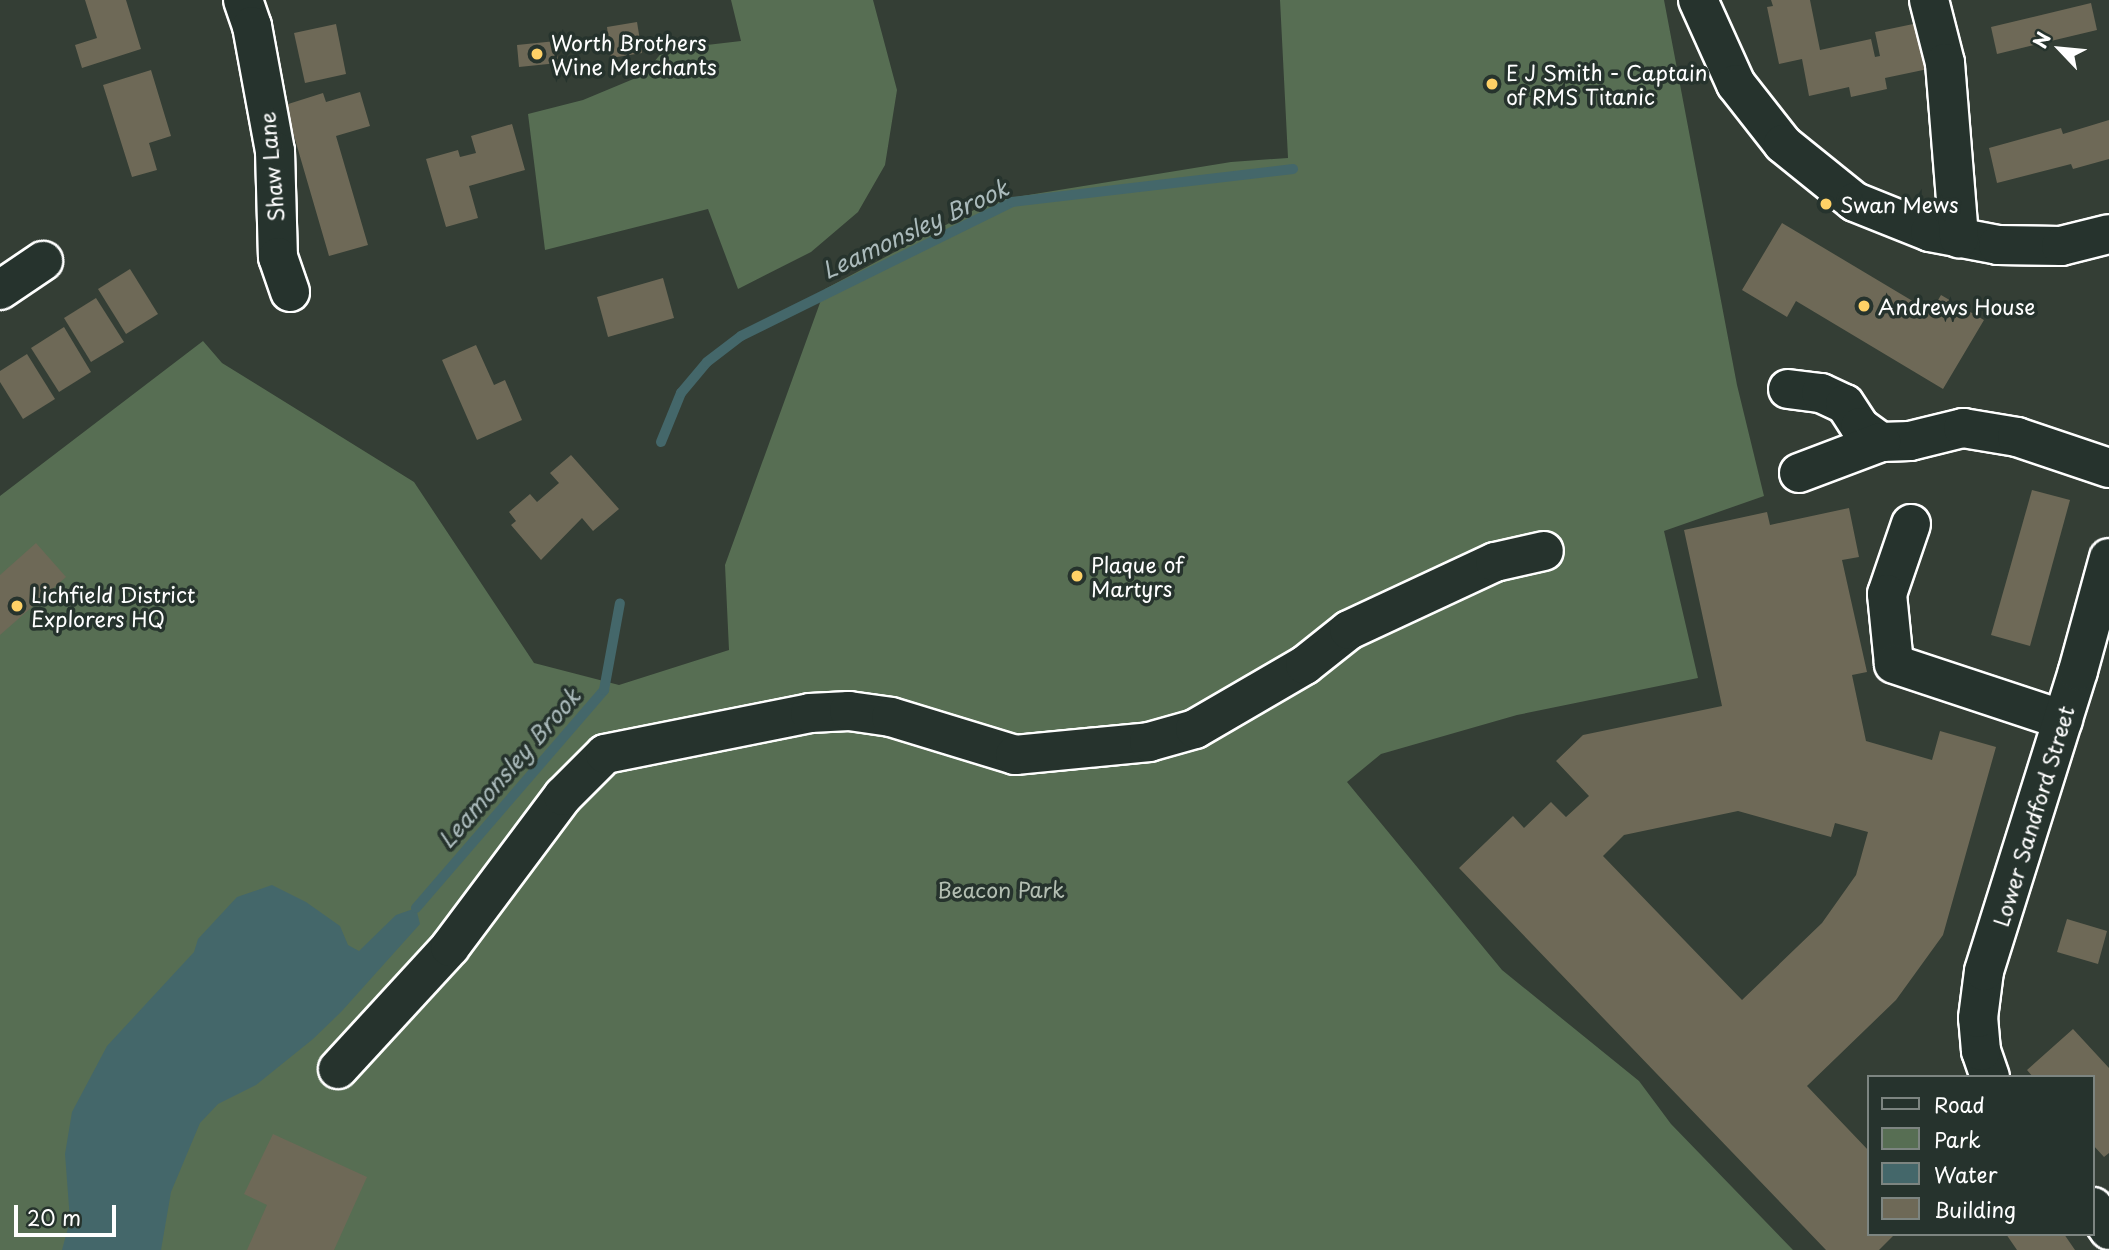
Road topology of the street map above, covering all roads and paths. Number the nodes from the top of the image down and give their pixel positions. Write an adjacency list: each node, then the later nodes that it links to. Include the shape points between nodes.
1 (243, 0): 8 (street, Shaw Lane, via 275,150 278,257)
2 (1698, 0): 5 (street, via 1736,84 1783,144 1856,202 1930,232)
3 (1929, 0): 5 (street, via 1945,63)
4 (2109, 234): 5 (street, via 2061,246 1998,245)
5 (1959, 237)
6 (43, 261): 7 (street)
7 (0, 290)
8 (290, 292)
9 (1788, 389): 10 (street, via 1821,393 1845,404 1860,427)
10 (1881, 442): 11 (street, via 1962,428 2017,436); 12 (street)
11 (2109, 468)
12 (1799, 473)
13 (1911, 524): 16 (street, via 1887,594 1894,664)
14 (1544, 551): 17 (street, via 1494,562 1349,630 1305,665 1195,729 1149,742 1015,755 891,717 849,711 810,713 605,754 563,796 450,947)
15 (2109, 558): 16 (street, Lower Sandford Street)
16 (2063, 720): 18 (street, Lower Sandford Street, via 1984,971 1978,1018)
17 (338, 1069)
18 (1989, 1075)
19 (2095, 1210): 20 (street)
20 (2109, 1230)

